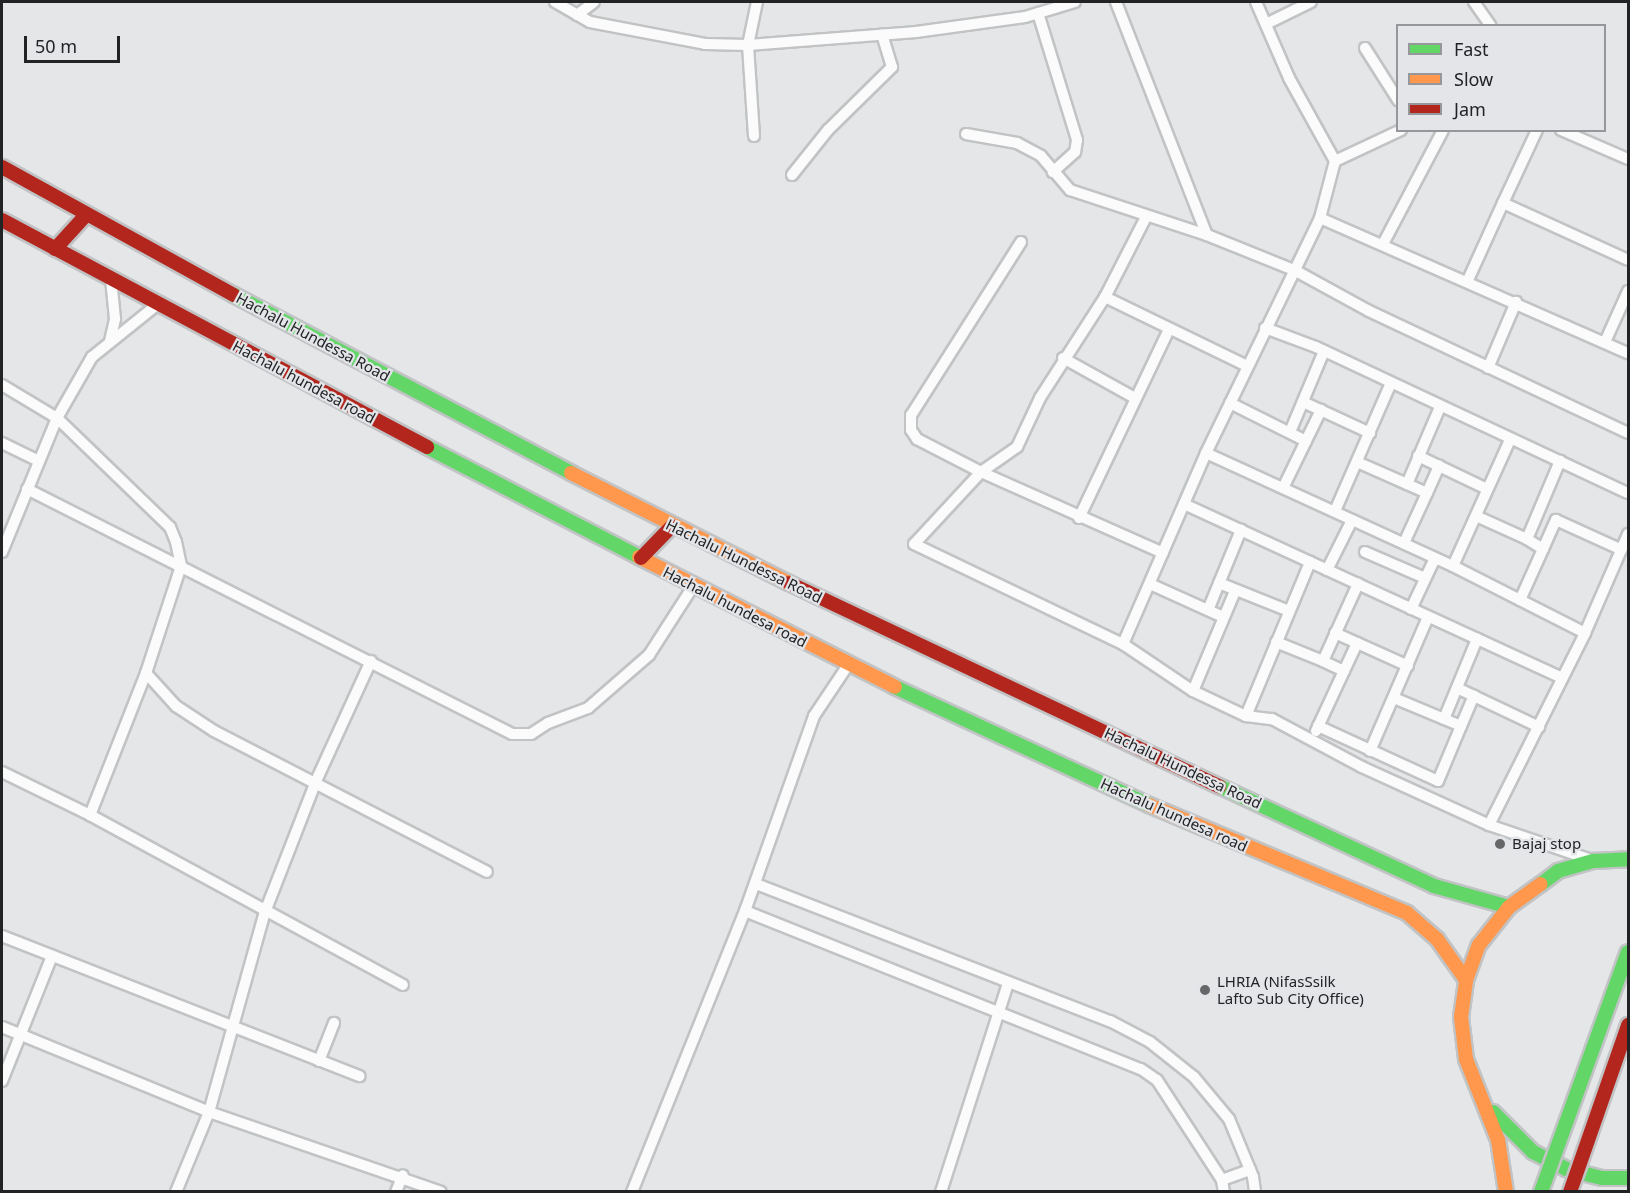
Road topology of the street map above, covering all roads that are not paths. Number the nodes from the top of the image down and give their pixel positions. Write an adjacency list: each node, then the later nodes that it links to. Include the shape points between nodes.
1 (555, 2): 10 (street)
2 (594, 2): 10 (street)
3 (757, 2): 14 (street)
4 (1075, 2): 9 (street)
5 (1116, 2): 33 (street)
6 (1256, 2): 11 (street)
7 (1311, 2): 11 (street)
8 (1474, 2): 12 (street)
9 (1038, 13): 13 (street); 26 (street, via 1077,140 1075,152)
10 (578, 15): 14 (street, via 591,22 705,44)
11 (1266, 24): 24 (street, via 1289,78)
12 (1490, 24)
13 (882, 34): 14 (street); 27 (street, via 892,67 828,130)
14 (748, 45): 22 (street)
15 (1365, 48): 16 (street)
16 (1396, 97)
17 (1397, 132): 24 (street)
18 (1442, 132): 35 (street)
19 (1536, 132): 28 (street)
20 (1566, 132): 23 (street)
21 (966, 134): 26 (street, via 1017,143 1041,156)
22 (754, 136)
23 (1629, 159)
24 (1335, 161): 31 (street)
25 (2, 167): 29 (main road, Hachalu Hundessa Road)
26 (1053, 172): 30 (street, via 1070,190)
27 (792, 175)
28 (1503, 203): 37 (street); 40 (street)
29 (87, 214): 36 (main road); 88 (main road, Hachalu Hundessa Road, via 299,331)
30 (1146, 217): 33 (street); 42 (street)
31 (1320, 218): 35 (street); 38 (street)
32 (2, 220): 36 (main road, Hachalu hundesa road)
33 (1207, 235): 38 (street)
34 (1021, 242): 74 (street, via 911,415 911,430 917,439)
35 (1383, 244): 40 (street)
36 (55, 249): 39 (main road, Hachalu hundesa road)
37 (1629, 260)
38 (1296, 271): 45 (street); 53 (street)
39 (111, 279): 44 (main road, Hachalu hundesa road); 47 (street, via 115,319)
40 (1468, 280): 43 (street)
41 (1629, 291): 48 (street)
42 (1105, 297): 46 (street); 51 (street)
43 (1515, 302): 48 (street); 53 (street)
44 (158, 304): 47 (street); 98 (main road, Hachalu hundesa road)
45 (1265, 328): 49 (street); 52 (street)
46 (1169, 329): 52 (street); 56 (street)
47 (110, 341): 61 (street, via 92,357)
48 (1605, 342): 50 (street)
49 (1324, 351): 54 (street); 57 (street)
50 (1629, 353)
51 (1063, 358): 56 (street); 74 (street, via 1017,447)
52 (1247, 366): 58 (street)
53 (1488, 368): 64 (street)
54 (1391, 384): 59 (street); 63 (street)
55 (2, 385): 61 (street)
56 (1135, 398): 85 (street)
57 (1303, 402): 60 (street); 62 (street)
58 (1230, 403): 62 (street); 68 (street)
59 (1440, 407): 65 (street); 69 (street)
60 (1321, 410): 63 (street); 66 (street)
61 (57, 418): 70 (street); 101 (street, via 170,527)
62 (1290, 432): 66 (street)
63 (1370, 433): 72 (street)
64 (1629, 433)
65 (1510, 440): 71 (street); 78 (street)
66 (1306, 441): 76 (street)
67 (2, 443): 70 (street)
68 (1206, 453): 76 (street); 81 (street)
69 (1418, 456): 73 (street); 75 (street)
70 (39, 461): 77 (street)
71 (1560, 461): 80 (street); 83 (street)
72 (1357, 462): 75 (street); 82 (street)
73 (1439, 466): 78 (street); 79 (street)
74 (981, 472): 85 (street); 121 (street, via 914,544)
75 (1407, 484): 79 (street)
76 (1283, 488): 82 (street)
77 (27, 489): 95 (street); 101 (street)
78 (1487, 489): 84 (street)
79 (1427, 493): 92 (street)
80 (1629, 493)
81 (1184, 504): 89 (street); 97 (street)
82 (1335, 511): 86 (street)
83 (1539, 511): 87 (street); 91 (street)
84 (1476, 516): 91 (street); 102 (street)
85 (1079, 518): 97 (street)
86 (1352, 520): 92 (street); 103 (street)
87 (1556, 520): 93 (street); 94 (street)
88 (672, 526): 98 (main road); 148 (main road, Hachalu Hundessa Road, via 857,617 1434,886)
89 (1241, 531): 100 (street); 105 (street)
90 (1629, 534): 94 (street)
91 (1527, 540): 93 (street)
92 (1404, 543): 99 (street)
93 (1544, 549): 110 (street)
94 (1622, 550): 117 (street)
95 (2, 552)
96 (1365, 552): 104 (street)
97 (1163, 553): 106 (street)
98 (641, 558): 108 (main road, Hachalu hundesa road)
99 (1435, 558): 102 (street); 104 (street)
100 (1310, 562): 103 (street); 113 (street)
101 (181, 566): 122 (street); 127 (street)
102 (1453, 566): 110 (street)
103 (1327, 570): 107 (street)
104 (1425, 578): 111 (street)
105 (1219, 583): 109 (street); 112 (street)
106 (1150, 584): 112 (street); 121 (street)
107 (1358, 584): 111 (street); 116 (street)
108 (694, 585): 122 (street, via 649,655 588,708 531,734 512,734 490,724); 124 (main road, Hachalu hundesa road)
109 (1235, 591): 113 (street); 114 (street)
110 (1520, 600): 117 (street)
111 (1411, 609): 115 (street)
112 (1208, 610): 114 (street)
113 (1289, 611): 119 (street)
114 (1223, 617): 130 (street)
115 (1428, 617): 118 (street); 125 (street)
116 (1335, 633): 120 (street); 123 (street)
117 (1585, 633): 128 (street)
118 (1476, 639): 128 (street); 129 (street)
119 (1276, 642): 123 (street); 133 (street)
120 (1357, 643): 125 (street); 126 (street)
121 (1123, 644): 130 (street)
122 (371, 661): 141 (street)
123 (1323, 661): 126 (street)
124 (848, 665): 147 (street, via 814,716); 154 (main road, Hachalu hundesa road, via 1191,825 1383,900 1437,939)
125 (1408, 666): 132 (street)
126 (1344, 671): 135 (street)
127 (146, 673): 141 (street, via 176,706 214,731); 142 (street)
128 (1562, 678): 137 (street)
129 (1457, 688): 131 (street); 134 (street)
130 (1193, 691): 133 (street)
131 (1474, 696): 136 (street); 137 (street)
132 (1394, 698): 134 (street); 139 (street)
133 (1246, 716): 138 (street, via 1272,719)
134 (1444, 719): 136 (street)
135 (1318, 726): 138 (street); 139 (street)
136 (1461, 726): 139 (street, via 1438,781)
137 (1539, 727): 143 (street)
138 (1311, 740): 143 (street)
139 (1370, 751)
140 (2, 772): 142 (street)
141 (316, 782): 146 (street); 150 (street)
142 (90, 815): 150 (street)
143 (1489, 825): 145 (street)
144 (1629, 859): 145 (main road)
145 (1594, 861): 148 (main road, via 1558,871)
146 (487, 872)
147 (756, 884): 149 (street); 155 (street)
148 (1509, 907): 154 (main road, via 1479,945)
149 (745, 911): 157 (street); 175 (street)
150 (265, 912): 156 (street); 161 (street)
151 (2, 936): 153 (street)
152 (1629, 952): 179 (main road, bridge)
153 (52, 956): 161 (street); 162 (street)
154 (1466, 980): 166 (main road, via 1462,1038)
155 (1008, 983): 157 (street); 168 (street, via 1110,1021 1173,1057 1229,1119)
156 (403, 985)
157 (999, 1013): 171 (street, via 1111,1054 1157,1080); 176 (street)
158 (334, 1023): 163 (street)
159 (1629, 1025): 180 (main road, bridge)
160 (2, 1027): 162 (street)
161 (232, 1028): 163 (street); 167 (street)
162 (21, 1035): 165 (street); 167 (street)
163 (319, 1061): 164 (street)
164 (360, 1076)
165 (2, 1081)
166 (1482, 1098): 170 (main road, via 1504,1128 1533,1152 1566,1169 1602,1178); 178 (main road, via 1503,1160)
167 (209, 1112): 169 (street); 172 (street)
168 (1250, 1170): 171 (street); 177 (street)
169 (403, 1175): 173 (street); 174 (street)
170 (1629, 1178)
171 (1223, 1186)
172 (176, 1191)
173 (396, 1191)
174 (441, 1191)
175 (632, 1191)
176 (940, 1191)
177 (1255, 1191)
178 (1506, 1191)
179 (1541, 1191)
180 (1570, 1191)

